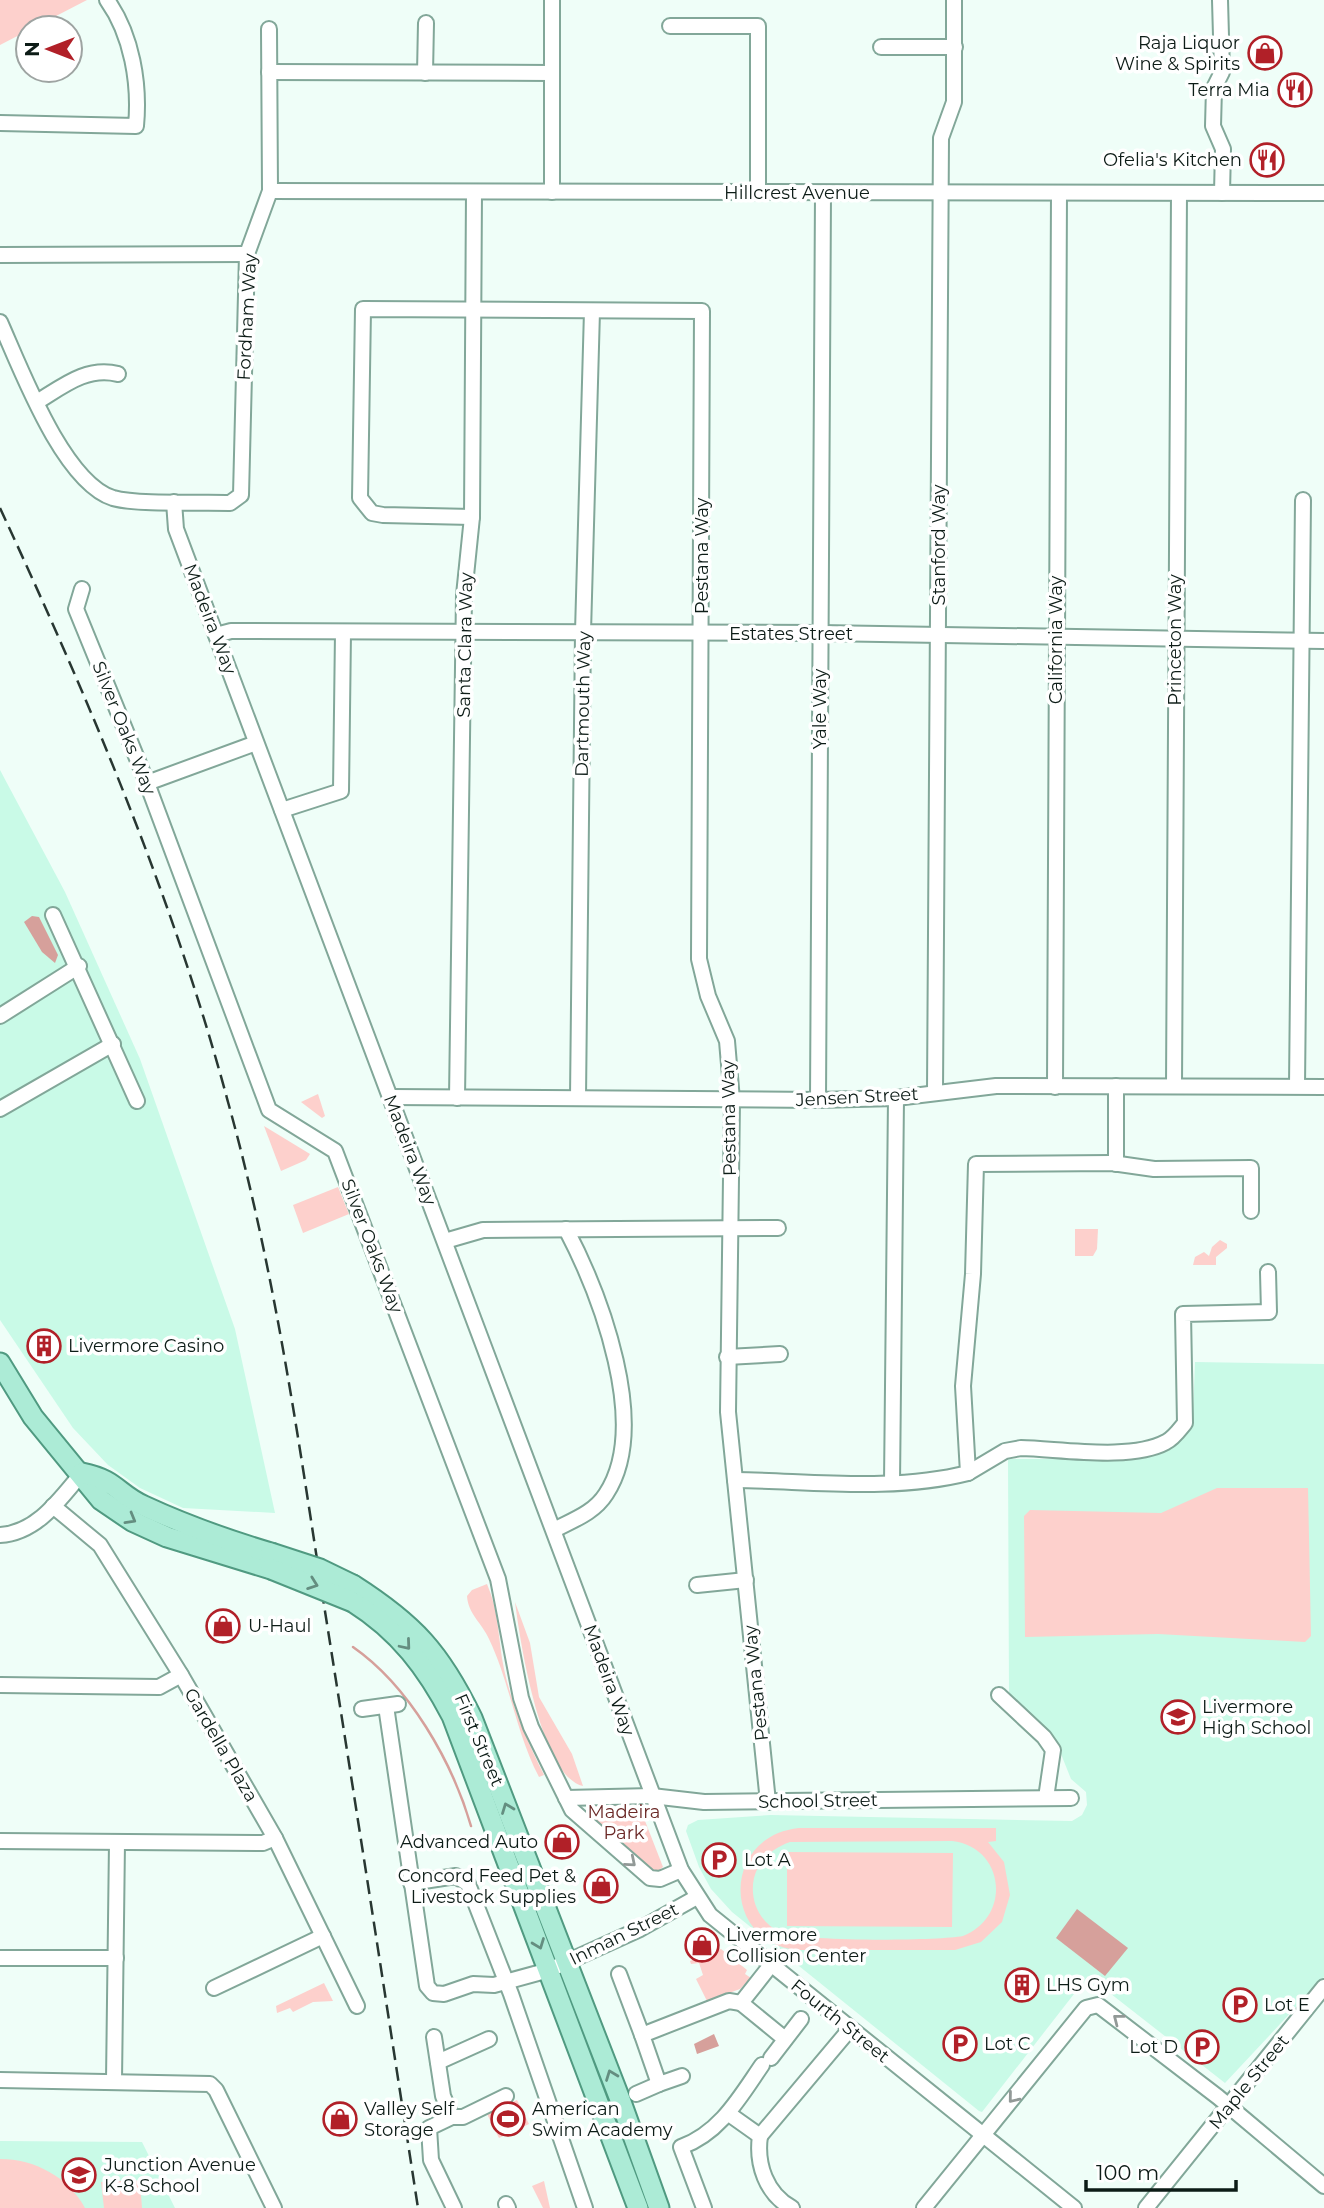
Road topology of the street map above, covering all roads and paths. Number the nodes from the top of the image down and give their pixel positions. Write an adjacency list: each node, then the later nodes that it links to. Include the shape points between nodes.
1 (107, 0): 13 (street, via 126,35 138,107 136,126)
2 (552, 0): 12 (street)
3 (954, 0): 9 (street, Stanford Way)
4 (1220, 0): 22 (street, via 1222,72 1214,89 1213,126 1223,149)
5 (426, 23): 11 (street)
6 (670, 26): 17 (street, via 758,26)
7 (269, 29): 10 (street, Fordham Way)
8 (881, 47): 9 (street)
9 (955, 47): 18 (street, Stanford Way, via 954,102 941,138)
10 (269, 72): 11 (street); 14 (street, Fordham Way)
11 (425, 73): 12 (street)
12 (552, 73): 16 (street)
13 (0, 123)
14 (270, 191): 15 (street, Hillcrest Avenue); 24 (street, Fordham Way)
15 (474, 192): 16 (street, Hillcrest Avenue); 26 (street, Santa Clara Way)
16 (552, 192): 17 (street, Hillcrest Avenue)
17 (758, 192): 19 (street, Hillcrest Avenue)
18 (941, 192): 19 (street, Hillcrest Avenue); 20 (street, Hillcrest Avenue); 41 (street, Stanford Way)
19 (823, 193): 38 (street, Yale Way)
20 (1059, 193): 21 (street, Hillcrest Avenue); 42 (street, California Way)
21 (1179, 193): 22 (street, Hillcrest Avenue); 43 (street, Princeton Way)
22 (1222, 193): 23 (street, Hillcrest Avenue)
23 (1324, 193)
24 (247, 254): 25 (street); 32 (street, Fordham Way, via 241,495 230,503)
25 (0, 255)
26 (474, 310): 27 (street); 33 (street, Santa Clara Way); 33 (street, via 363,309 360,498 365,508 383,515)
27 (592, 311): 37 (street, Dartmouth Way); 40 (street, Pestana Way, via 702,312)
28 (0, 322): 30 (street)
29 (118, 374): 30 (street, via 103,370 84,374)
30 (37, 402): 32 (street, via 64,453 88,485 114,498)
31 (1303, 500): 44 (street)
32 (174, 502): 39 (street, Madeira Way, via 176,530)
33 (472, 517): 36 (street, Santa Clara Way)
34 (82, 589): 47 (street, Silver Oaks Way, via 76,609)
35 (343, 632): 36 (street, Estates Street); 39 (street, Estates Street, via 231,631); 48 (street, via 341,791)
36 (465, 632): 37 (street, Estates Street); 60 (street, Santa Clara Way)
37 (583, 632): 40 (street, Estates Street); 61 (street, Dartmouth Way)
38 (820, 633): 40 (street, Estates Street); 41 (street, Estates Street); 64 (street, Yale Way)
39 (216, 635): 46 (street, Madeira Way)
40 (702, 635): 63 (street, Pestana Way, via 699,959 727,1041)
41 (938, 635): 42 (street, Estates Street); 58 (street, Stanford Way)
42 (1056, 639): 43 (street, Estates Street); 56 (street, California Way)
43 (1175, 641): 44 (street, Estates Street); 54 (street, Princeton Way)
44 (1302, 641): 45 (street, Estates Street); 55 (street)
45 (1324, 641)
46 (256, 743): 47 (street); 48 (street, Madeira Way)
47 (147, 783): 92 (street, Silver Oaks Way, via 269,1110 335,1151 498,1579 513,1665 528,1717)
48 (282, 810): 59 (street, Madeira Way)
49 (53, 915): 50 (street)
50 (79, 966): 51 (street); 52 (street)
51 (0, 1016)
52 (113, 1044): 65 (street); 66 (street)
53 (1116, 1086): 54 (street, Jensen Street); 56 (street, Jensen Street); 67 (street)
54 (1174, 1086): 55 (street, Jensen Street)
55 (1297, 1086): 57 (street, Jensen Street)
56 (1055, 1087): 58 (street, Jensen Street)
57 (1324, 1087)
58 (935, 1092): 62 (street, Jensen Street)
59 (390, 1097): 60 (street, Jensen Street); 72 (street, Madeira Way)
60 (457, 1098): 61 (street, Jensen Street)
61 (578, 1098): 63 (street, Jensen Street)
62 (896, 1098): 64 (street, Jensen Street); 80 (street)
63 (732, 1100): 64 (street, Jensen Street); 71 (street, Pestana Way)
64 (818, 1100)
65 (137, 1101)
66 (0, 1109)
67 (1116, 1164): 68 (street, via 1154,1169 1251,1168); 77 (street, via 976,1164 963,1386)
68 (1251, 1211)
69 (778, 1228): 71 (street)
70 (566, 1229): 71 (street); 72 (street, via 483,1230); 82 (street, via 615,1351 624,1407 619,1459 608,1492 583,1516)
71 (728, 1230): 75 (street, Pestana Way)
72 (445, 1241): 82 (street, Madeira Way)
73 (1268, 1272): 77 (street, via 1269,1312 1183,1314 1185,1423 1170,1441 1130,1451 1021,1448 1004,1451)
74 (780, 1354): 75 (street)
75 (727, 1357): 79 (street, Pestana Way)
76 (0, 1363): 78 (main road, First Street, via 33,1417)
77 (968, 1473): 80 (street)
78 (82, 1474): 81 (street); 86 (main road, First Street, bridge, via 101,1500 132,1521 177,1541 271,1561)
79 (735, 1480): 80 (street); 84 (street, Pestana Way)
80 (892, 1483)
81 (53, 1506): 83 (street, via 20,1531); 87 (street, Gardella Plaza, via 100,1545)
82 (554, 1530): 91 (street, Madeira Way)
83 (0, 1535)
84 (746, 1580): 85 (street); 95 (street, Pestana Way)
85 (697, 1585)
86 (353, 1593): 105 (main road, First Street, one-way to 86, via 454,1680 411,1626); 107 (main road, First Street, one-way to 107, via 421,1663 452,1716)
87 (181, 1675): 88 (street, via 159,1687); 96 (street, Gardella Plaza)
88 (0, 1685)
89 (999, 1695): 93 (street, via 1053,1750)
90 (362, 1709): 100 (street, via 392,1705)
91 (652, 1797): 92 (street, School Street); 95 (street, School Street); 99 (street, Fourth Street)
92 (566, 1798): 99 (street, Silver Oaks Way, one-way to 99, via 578,1818 650,1878)
93 (1046, 1798): 94 (street, School Street); 95 (street, School Street)
94 (1071, 1798)
95 (768, 1801)
96 (275, 1839): 98 (street, via 263,1843); 102 (street, Gardella Plaza)
97 (0, 1841): 98 (street)
98 (117, 1842): 104 (street)
99 (681, 1870): 101 (street, Fourth Street)
100 (411, 1883): 109 (street, via 456,1877 468,1884); 109 (street, Inman Street, via 427,1986 433,1993)
101 (697, 1897): 105 (street, Inman Street); 106 (street, Fourth Street, via 710,1915)
102 (324, 1936): 111 (street); 113 (street, Gardella Plaza)
103 (0, 1958): 104 (street)
104 (116, 1958): 123 (street)
105 (568, 1962): 107 (street, Inman Street); 137 (main road, First Street, one-way to 105)
106 (771, 1965): 112 (street); 115 (street, Fourth Street)
107 (549, 1969): 109 (street, Inman Street); 136 (main road, First Street)
108 (619, 1974): 116 (street)
109 (506, 1982): 135 (street)
110 (1324, 1987): 127 (street, Maple Street)
111 (214, 1988)
112 (741, 2003): 116 (street, via 729,2001); 119 (street)
113 (357, 2006)
114 (801, 2019): 119 (street)
115 (850, 2029): 130 (street, Fourth Street); 131 (street)
116 (642, 2035): 124 (street)
117 (434, 2036): 120 (street)
118 (489, 2039): 120 (street)
119 (785, 2039): 128 (street)
120 (438, 2062): 129 (street, via 443,2096)
121 (682, 2076): 124 (street)
122 (0, 2080): 123 (street)
123 (114, 2081): 133 (street, via 210,2084)
124 (659, 2084): 125 (street)
125 (636, 2094)
126 (506, 2096): 129 (street, via 463,2117)
127 (1230, 2106): 130 (street, one-way to 130, via 1098,2005 1086,2008); 132 (street); 142 (street, Maple Street)
128 (729, 2114): 131 (street); 138 (street, via 696,2142 681,2147)
129 (452, 2117): 134 (street, via 429,2128 431,2160)
130 (983, 2135): 140 (street); 141 (street, Fourth Street)
131 (761, 2136): 139 (street, via 758,2148 767,2186)
132 (1324, 2186)
133 (274, 2208)
134 (454, 2208)
135 (585, 2208)
136 (638, 2208)
137 (659, 2208)
138 (704, 2208)
139 (792, 2208)
140 (924, 2208)
141 (1074, 2208)
142 (1146, 2208)

